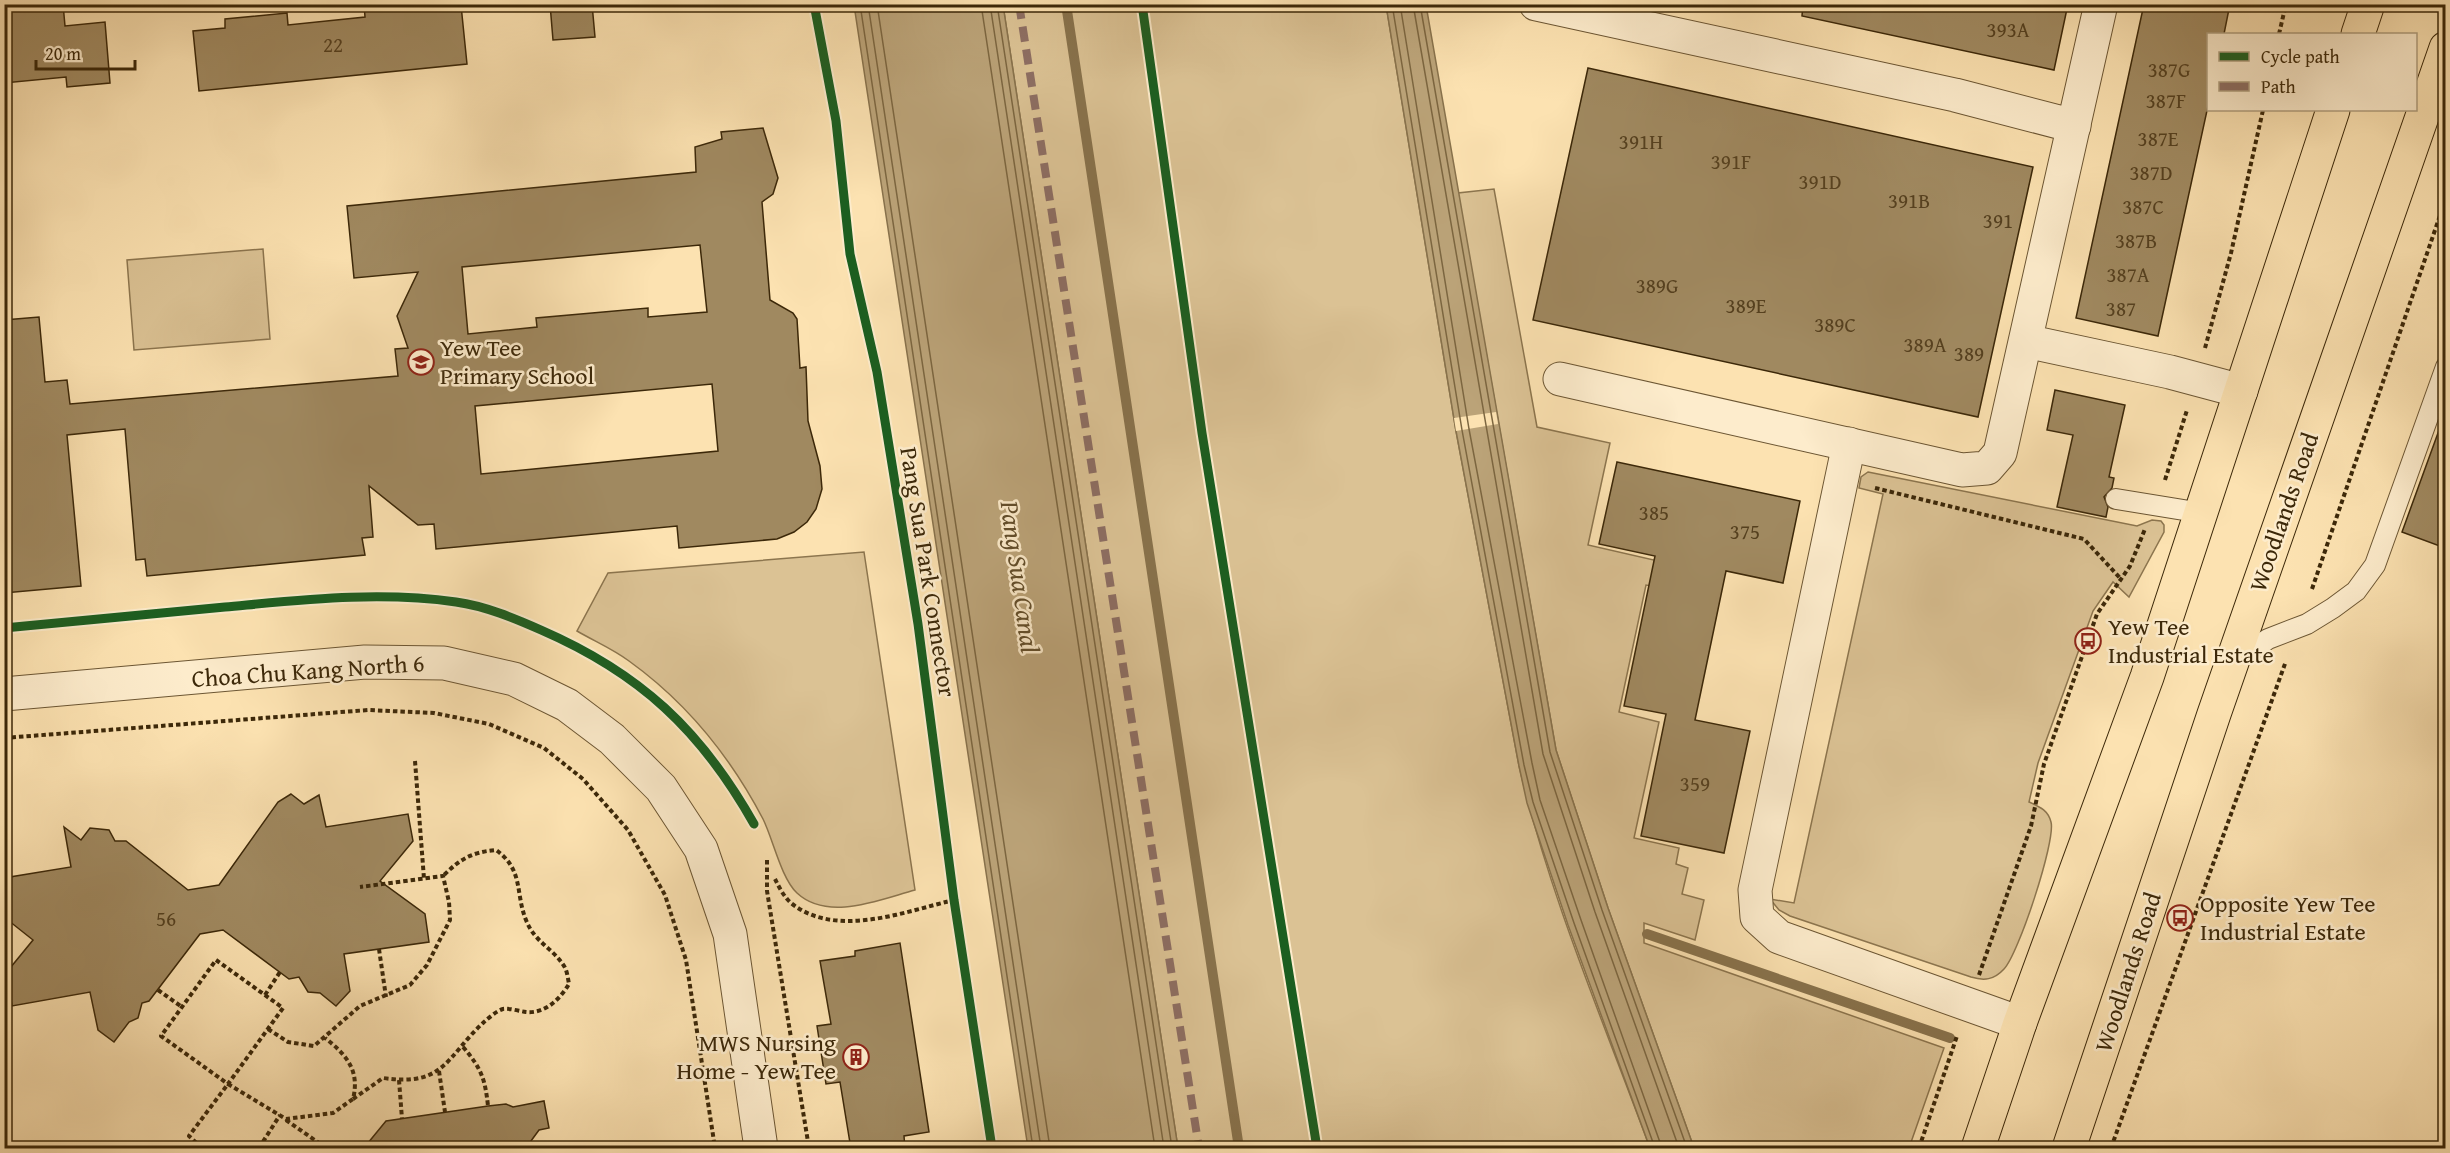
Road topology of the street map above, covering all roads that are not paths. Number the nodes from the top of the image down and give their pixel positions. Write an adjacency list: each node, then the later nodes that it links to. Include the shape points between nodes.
1 (1536, 4): 7 (street, via 1955,95)
2 (2101, 4): 7 (street)
3 (2368, 4): 4 (main road)
4 (2358, 33)
5 (2445, 48): 15 (main road, Woodlands Road)
6 (2333, 111): 11 (main road)
7 (2074, 126): 8 (street)
8 (2026, 340): 11 (street); 12 (street, via 2000,453 1987,468 1962,470)
9 (2445, 367): 15 (lane, via 2374,565 2356,591 2299,627 2268,639)
10 (1560, 379): 12 (street)
11 (2241, 391): 14 (main road)
12 (1849, 444): 17 (street, via 1755,890 1757,917 1779,937)
13 (2116, 499): 14 (lane)
14 (2202, 513): 17 (main road, via 2147,677)
15 (2231, 665): 20 (main road, Woodlands Road)
16 (4, 694): 18 (street, Choa Chu Kang North 6, via 366,662 444,663 514,679 567,705 612,739 661,788 701,849 730,934)
17 (2020, 1023): 19 (main road)
18 (761, 1149)
19 (1978, 1149)
20 (2069, 1149)

